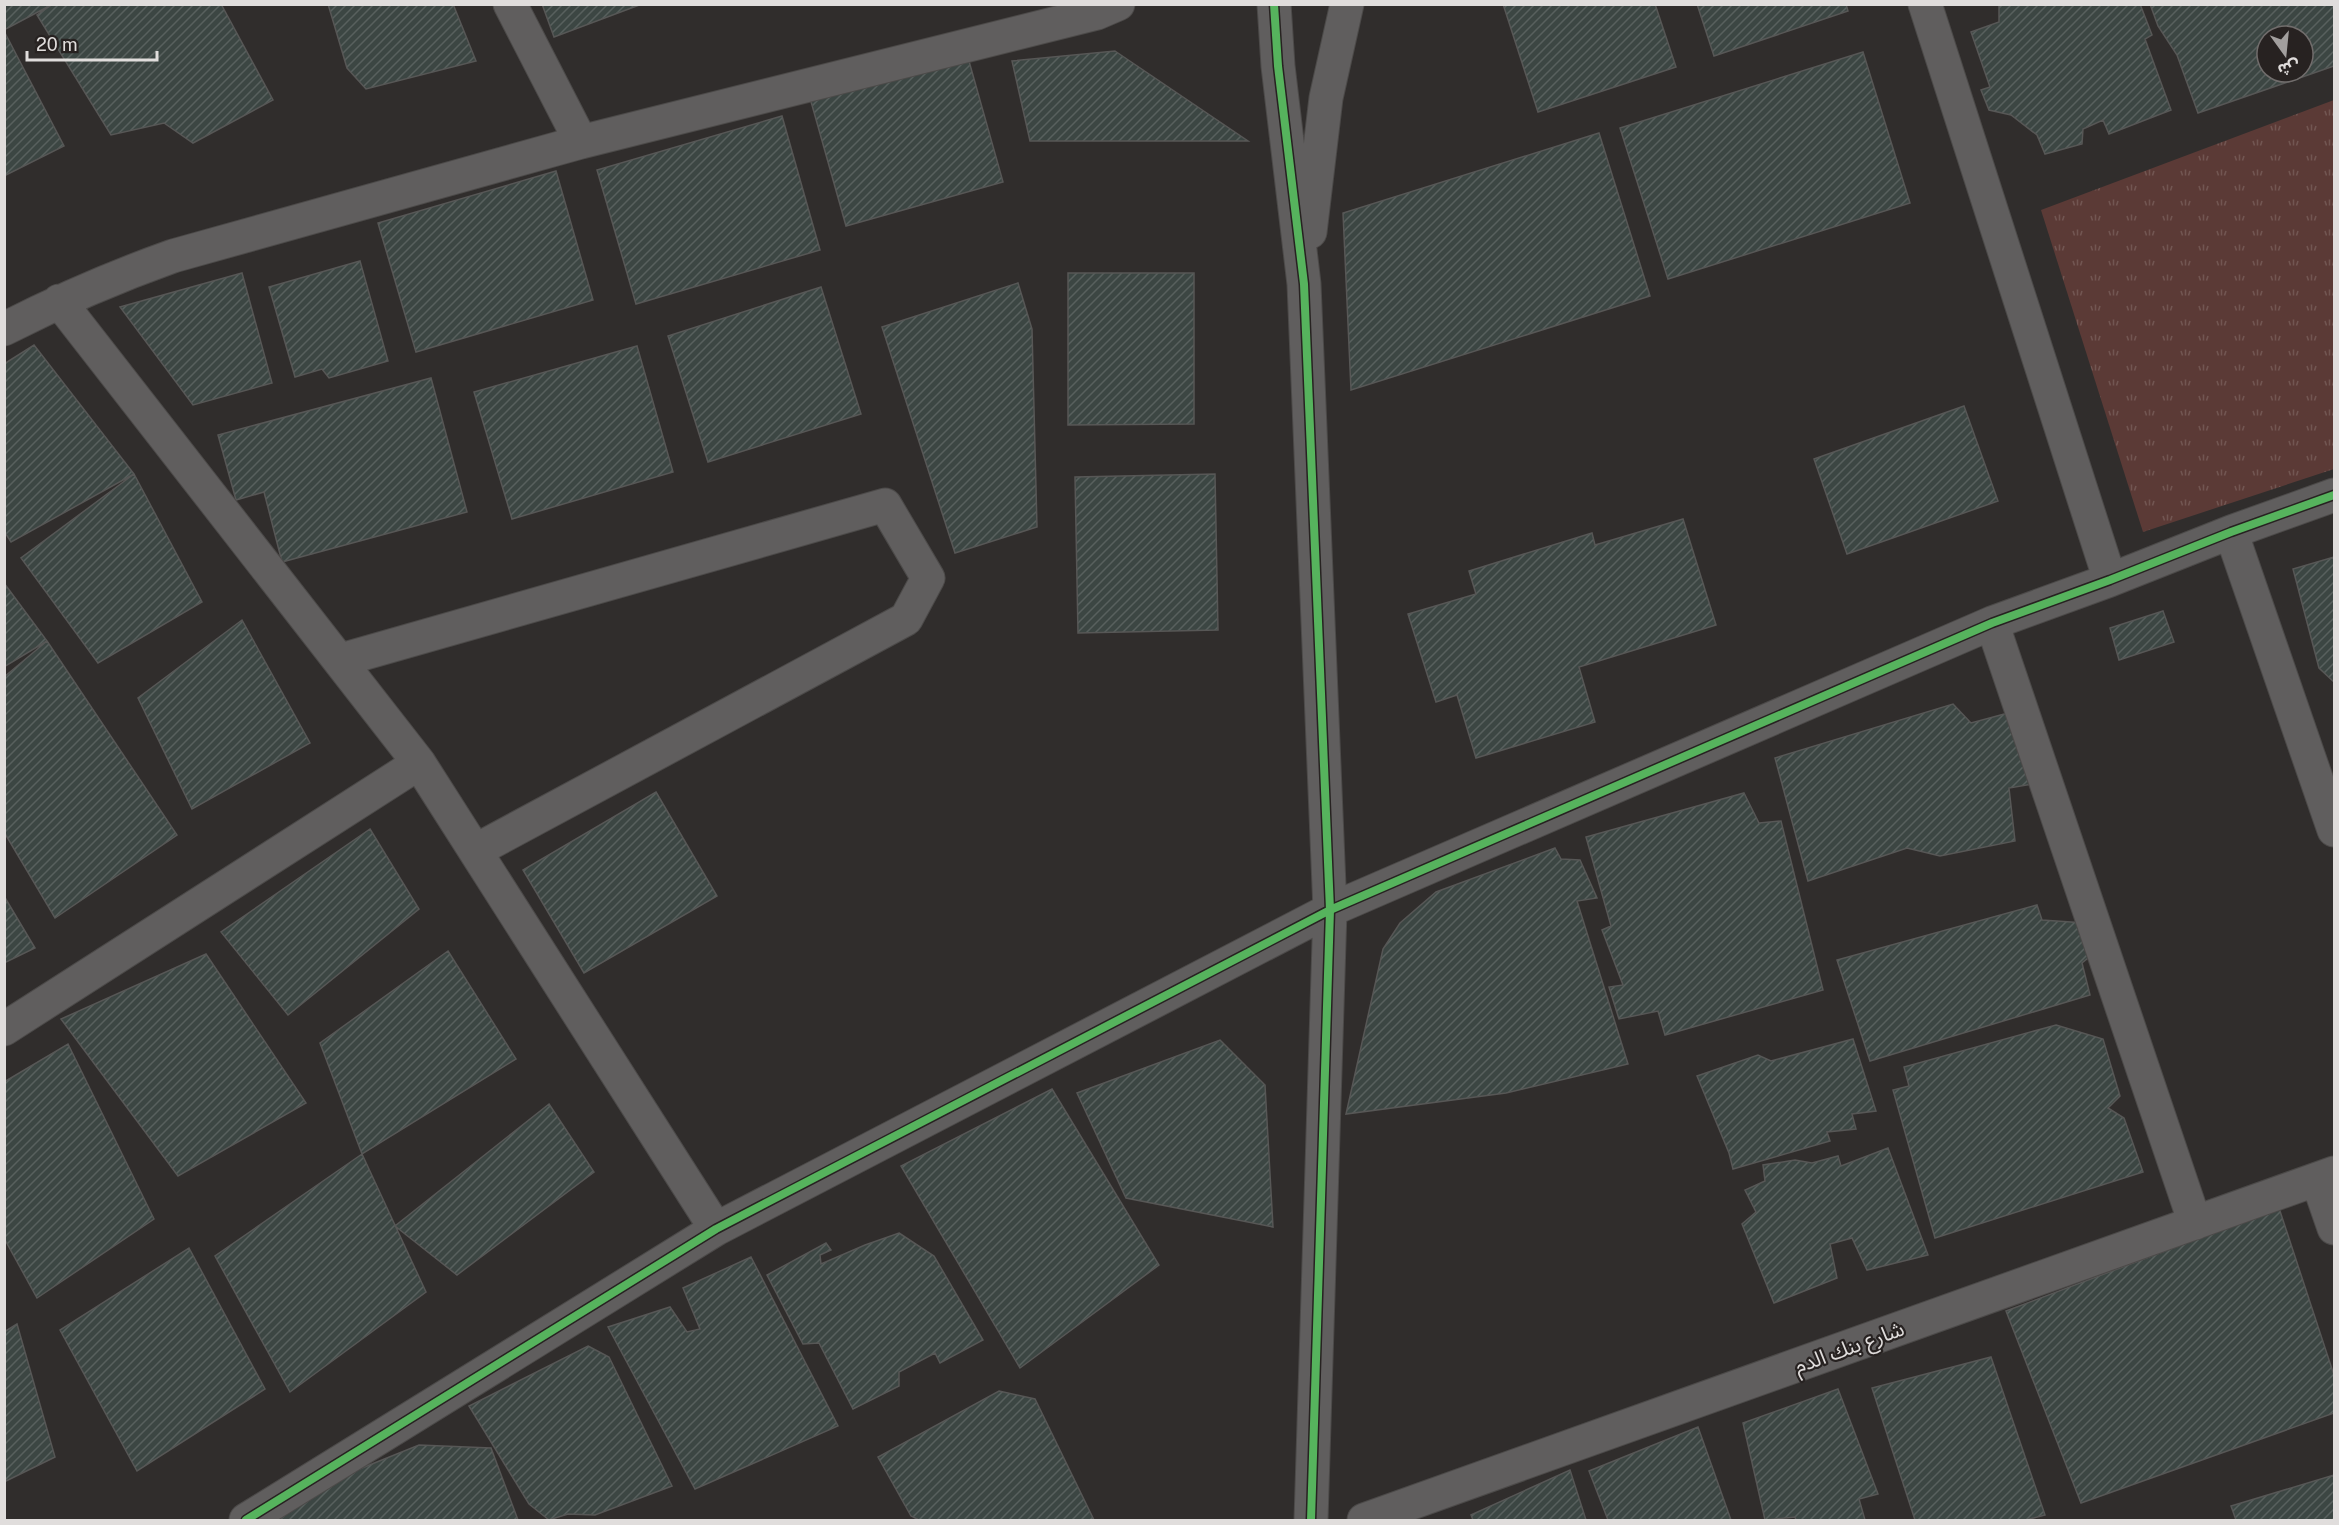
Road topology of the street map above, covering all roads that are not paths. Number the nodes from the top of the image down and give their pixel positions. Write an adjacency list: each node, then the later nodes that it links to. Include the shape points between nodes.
1 (510, 4): 6 (street)
2 (1118, 4): 6 (street, via 1097,13)
3 (1274, 4): 7 (street)
4 (1347, 4): 7 (street, via 1326,98)
5 (1924, 4): 12 (street)
6 (581, 142): 8 (street, via 173,256)
7 (1304, 284): 18 (street)
8 (59, 301): 9 (street); 14 (street)
9 (4, 329)
10 (2334, 495): 11 (street)
11 (2231, 532): 12 (street); 16 (street)
12 (2110, 580): 13 (street)
13 (1992, 623): 18 (street); 21 (street)
14 (341, 660): 15 (street); 17 (street, via 885,505 928,578 906,619)
15 (419, 763): 17 (street); 19 (street)
16 (2334, 830)
17 (475, 851): 23 (street)
18 (1330, 910): 23 (street); 25 (street)
19 (4, 1029)
20 (2326, 1176): 21 (street, شارع بنك الدم); 22 (street)
21 (2195, 1223): 26 (street, شارع بنك الدم)
22 (2334, 1228)
23 (716, 1229): 24 (street)
24 (246, 1521)
25 (1311, 1521)
26 (1364, 1521)

